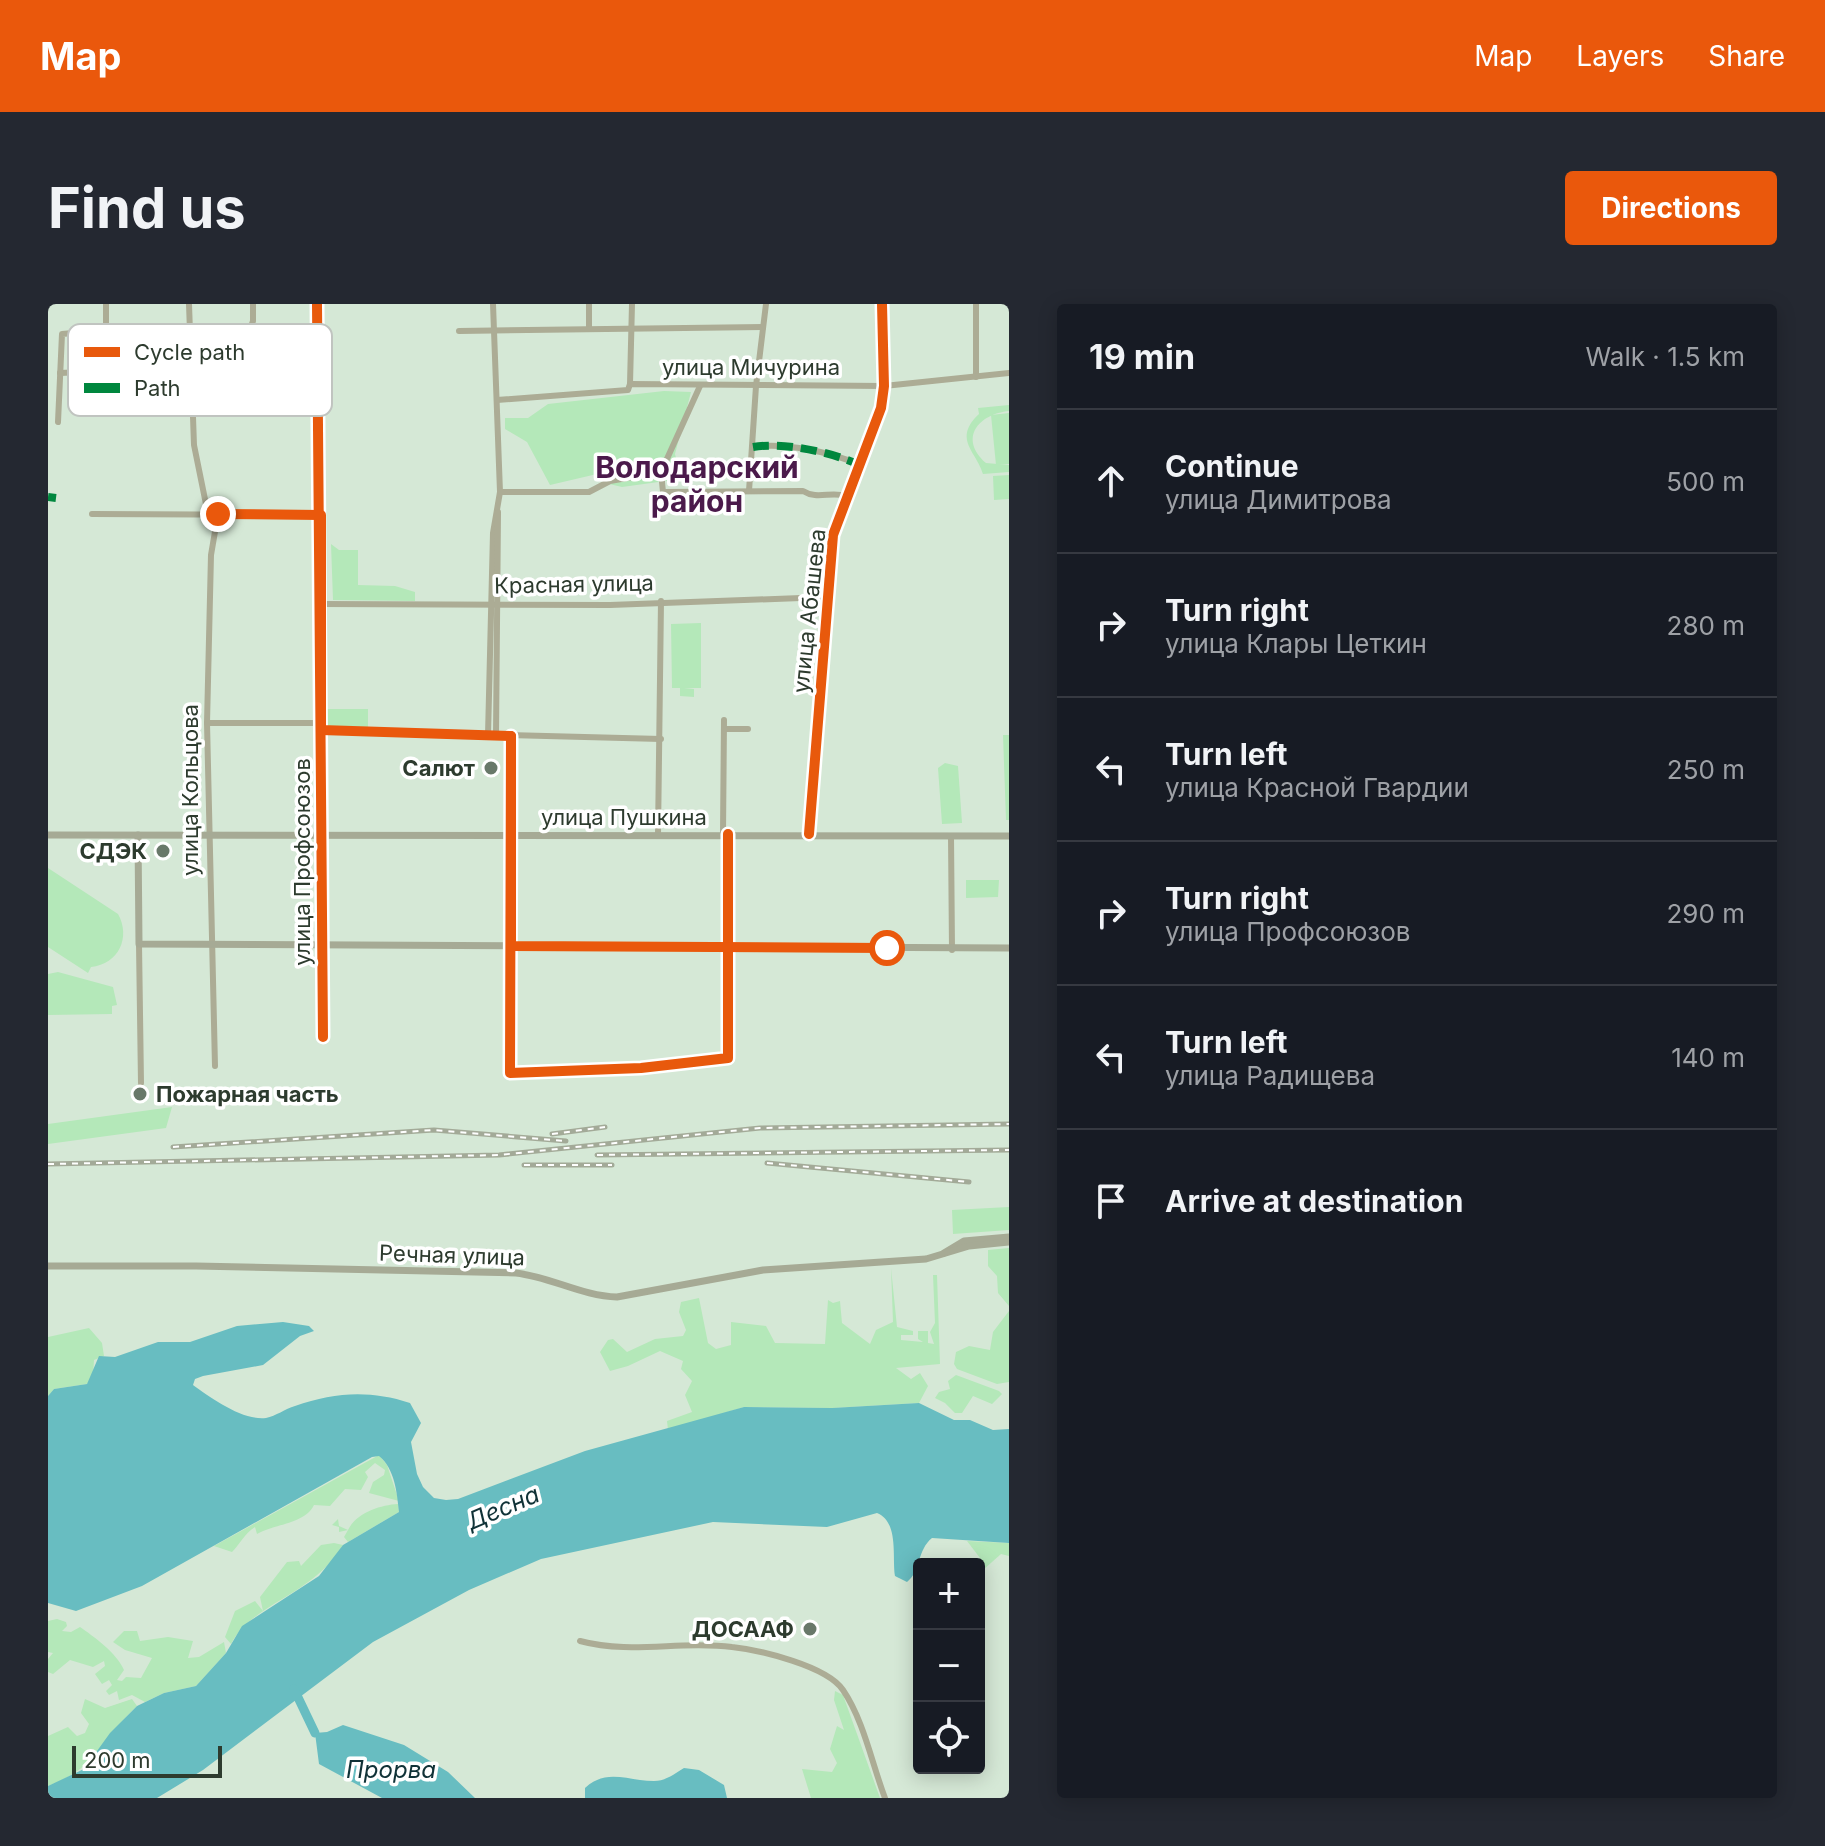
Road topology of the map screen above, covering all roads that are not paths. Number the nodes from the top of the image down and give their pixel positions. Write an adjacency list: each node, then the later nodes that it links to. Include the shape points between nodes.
1 (189, 304): 10 (street)
2 (253, 304): 11 (street)
3 (317, 304): 12 (street, улица Профсоюзов)
4 (493, 304): 17 (street)
5 (589, 304): 14 (street)
6 (632, 304): 15 (street)
7 (766, 304): 13 (street)
8 (882, 304): 26 (street, улица Абашева)
9 (976, 304): 22 (street)
10 (190, 324)
11 (252, 324)
12 (317, 324)
13 (763, 327): 15 (street); 25 (street)
14 (589, 328): 15 (street); 17 (street)
15 (631, 328): 23 (street)
16 (459, 331): 17 (street)
17 (494, 331): 27 (street)
18 (68, 333): 19 (street, via 62,334)
19 (60, 373): 20 (street); 30 (street)
20 (68, 373)
21 (1009, 373): 22 (street, улица Мичурина)
22 (976, 377): 26 (street, улица Мичурина)
23 (630, 384): 24 (street, улица Мичурина); 27 (street, улица Мичурина, via 628,390)
24 (700, 386): 25 (street, улица Мичурина); 33 (street)
25 (756, 386): 26 (street, улица Мичурина); 31 (street)
26 (884, 386): 32 (street, улица Абашева)
27 (497, 400): 35 (street)
28 (193, 416): 38 (street)
29 (319, 416): 40 (street, улица Профсоюзов)
30 (58, 422)
31 (753, 447): 32 (street, via 822,454); 34 (street)
32 (860, 465): 36 (street, улица Абашева)
33 (661, 472): 34 (street, via 663,492); 35 (street, via 610,481 589,492)
34 (749, 491): 36 (street)
35 (500, 492): 44 (street, via 493,533)
36 (846, 496): 41 (street, улица Абашева, via 833,535)
37 (92, 514): 38 (street)
38 (208, 514): 39 (street)
39 (218, 514): 40 (street); 46 (street, улица Кольцова, via 211,555)
40 (321, 515): 43 (street, улица Профсоюзов)
41 (827, 597): 42 (street, Красная улица); 56 (street, улица Абашева)
42 (661, 601): 44 (street, Красная улица); 52 (street)
43 (321, 604): 44 (street, Красная улица); 47 (street, улица Профсоюзов)
44 (495, 604): 50 (street)
45 (724, 720): 48 (street)
46 (207, 723): 47 (street); 53 (street, улица Кольцова)
47 (321, 726): 50 (street); 54 (street, улица Профсоюзов)
48 (724, 729): 49 (street); 55 (street)
49 (748, 729)
50 (492, 735): 51 (street)
51 (511, 736): 52 (street); 60 (street)
52 (661, 739): 59 (street)
53 (207, 834): 54 (main road, улица Пушкина); 58 (main road, улица Пушкина); 64 (street, улица Кольцова)
54 (322, 834): 60 (main road, улица Пушкина); 66 (street, улица Профсоюзов)
55 (726, 834): 56 (main road, улица Пушкина); 59 (main road, улица Пушкина); 68 (street)
56 (809, 834): 61 (main road, улица Пушкина)
57 (48, 835): 58 (main road, улица Пушкина)
58 (138, 835): 63 (main road)
59 (658, 835): 60 (main road, улица Пушкина)
60 (512, 836): 65 (street)
61 (951, 836): 62 (main road, улица Пушкина); 69 (street)
62 (1009, 836)
63 (139, 944): 64 (main road); 72 (street)
64 (211, 945): 66 (main road); 71 (street, улица Кольцова)
65 (511, 946): 66 (main road); 68 (main road); 68 (street, via 510,1073 641,1068 728,1058)
66 (322, 947): 70 (street, улица Профсоюзов)
67 (1009, 948): 69 (main road)
68 (727, 949): 69 (main road)
69 (952, 950)
70 (323, 1037)
71 (215, 1066)
72 (141, 1083)
73 (1009, 1239): 74 (main road, Речная улица, via 906,1261 763,1270 617,1297 516,1273)
74 (48, 1266)
75 (580, 1641): 76 (street, via 610,1649 731,1647 819,1672 843,1690)
76 (885, 1798)

